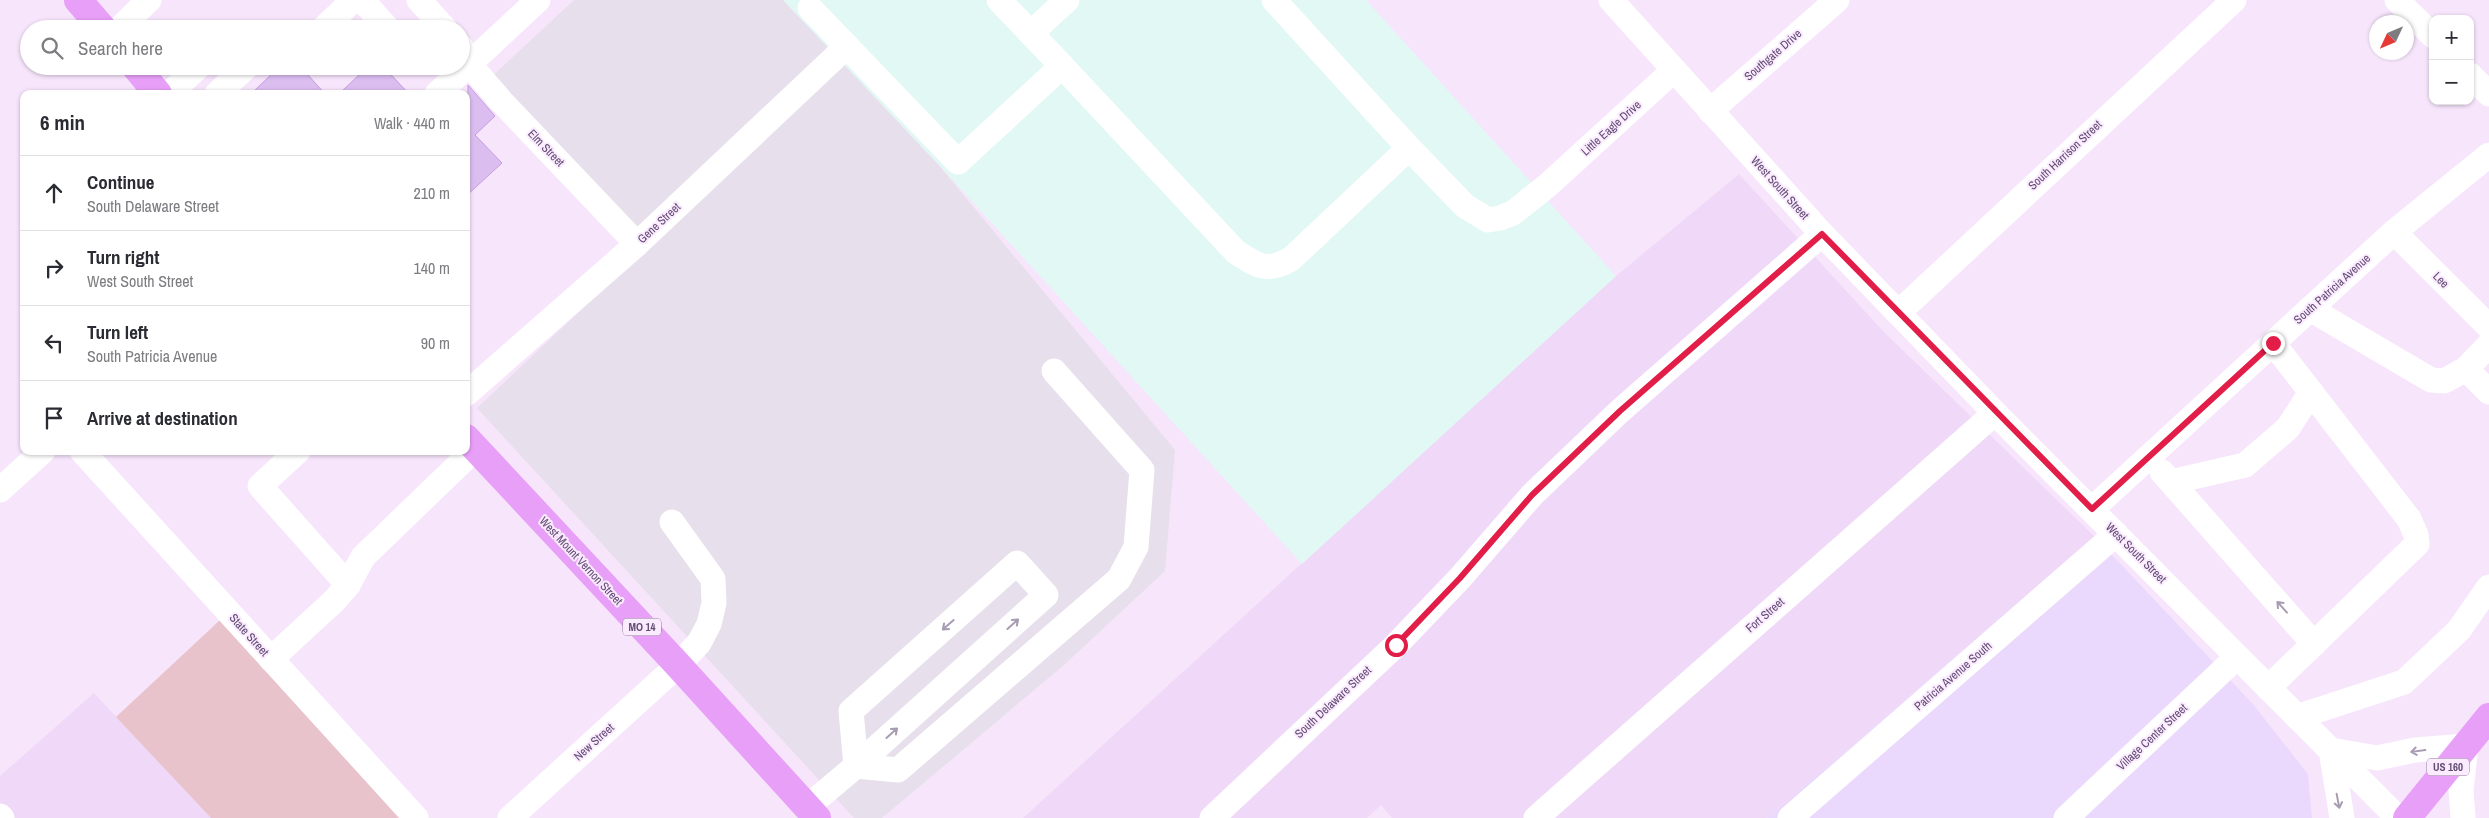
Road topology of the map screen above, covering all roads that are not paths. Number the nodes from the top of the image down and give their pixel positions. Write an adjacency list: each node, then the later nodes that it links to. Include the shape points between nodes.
1 (149, 0): 16 (street)
2 (353, 0): 17 (street)
3 (362, 0): 18 (street)
4 (419, 0): 19 (street)
5 (538, 0): 23 (street)
6 (999, 0): 21 (street)
7 (1066, 0): 21 (street)
8 (1274, 0): 38 (street, Little Eagle Drive)
9 (1837, 0): 37 (street, Southgate Drive)
10 (2234, 0): 44 (street, South Harrison Street)
11 (2397, 0): 20 (street)
12 (86, 3): 15 (main road)
13 (811, 3): 22 (street)
14 (1619, 3): 26 (street, West South Street)
15 (98, 20)
16 (128, 20)
17 (332, 20)
18 (380, 20)
19 (437, 20)
20 (2429, 32)
21 (1031, 34): 25 (street)
22 (847, 46): 25 (street, via 958,162); 42 (street, Gene Street)
23 (470, 52)
24 (470, 61): 42 (street, Elm Street)
25 (1062, 66): 38 (street, via 1236,252 1265,268 1277,267 1291,259)
26 (1674, 70): 37 (street, West South Street); 38 (street, Little Eagle Drive, via 1513,213 1488,220 1465,206)
27 (142, 75): 32 (main road)
28 (189, 75): 33 (street)
29 (237, 75): 34 (street)
30 (451, 75): 35 (street)
31 (2474, 79): 36 (street)
32 (155, 90)
33 (173, 90)
34 (221, 90)
35 (440, 90)
36 (2489, 94)
37 (1710, 110): 41 (street, West South Street)
38 (1409, 148)
39 (2489, 154): 40 (street, South Patricia Avenue)
40 (2394, 232): 43 (street, South Patricia Avenue); 45 (street, Lee)
41 (1822, 234): 44 (street, West South Street); 82 (street, South Delaware Street, via 1620,411 1532,495 1396,645)
42 (637, 244): 50 (street, Gene Street)
43 (2310, 309): 46 (street, South Patricia Avenue); 48 (street, via 2431,380 2444,381)
44 (1898, 313): 53 (street, West South Street)
45 (2489, 327)
46 (2273, 343): 51 (street); 59 (street, South Patricia Avenue)
47 (2489, 345): 48 (street)
48 (2466, 370): 52 (street)
49 (1054, 371): 68 (street, via 1142,470 1136,546 1119,579)
50 (470, 390)
51 (2311, 392): 60 (street, via 2288,428 2245,465); 69 (street, via 2409,520 2417,544)
52 (2489, 392)
53 (1995, 413): 62 (street, West South Street); 83 (street, Fort Street)
54 (471, 443): 72 (main road, West Mount Vernon Street / MO 14)
55 (39, 455): 61 (street)
56 (86, 455): 71 (street, State Street)
57 (294, 455): 65 (street, via 260,486)
58 (460, 455): 65 (street, via 363,557)
59 (2150, 456): 60 (street); 62 (street, South Patricia Avenue)
60 (2171, 482): 69 (street, one-way to 60)
61 (0, 490)
62 (2092, 509): 64 (street, West South Street)
63 (672, 522): 72 (street, New Street, via 713,579 714,603 709,624 700,641)
64 (2116, 534): 70 (street, West South Street); 84 (street, Patricia Avenue South)
65 (348, 585): 71 (street)
66 (2489, 587): 75 (street, via 2459,630 2404,682)
67 (1046, 595): 68 (street); 78 (street, one-way to 67); 78 (street, one-way to 78, via 1018,563 850,711)
68 (1070, 621): 78 (street, via 898,770)
69 (2314, 644): 73 (street)
70 (2237, 656): 73 (street, West South Street); 85 (street, Village Center Street)
71 (271, 659): 80 (street, State Street)
72 (678, 665): 79 (main road, West Mount Vernon Street / MO 14); 81 (street, New Street)
73 (2268, 688): 75 (street, West South Street)
74 (2489, 716): 76 (main road, US 160)
75 (2297, 717): 77 (street, West South Street)
76 (2466, 746): 77 (street, one-way to 77, via 2415,750 2377,758); 88 (main road, US 160); 89 (street, via 2461,790)
77 (2331, 750): 86 (street, one-way to 86); 87 (street, West South Street)
78 (856, 766): 79 (street)
79 (811, 813)
80 (416, 818)
81 (510, 818)
82 (1212, 818)
83 (1536, 818)
84 (1790, 818)
85 (2066, 818)
86 (2342, 818)
87 (2398, 818)
88 (2407, 818)
89 (2463, 818)

